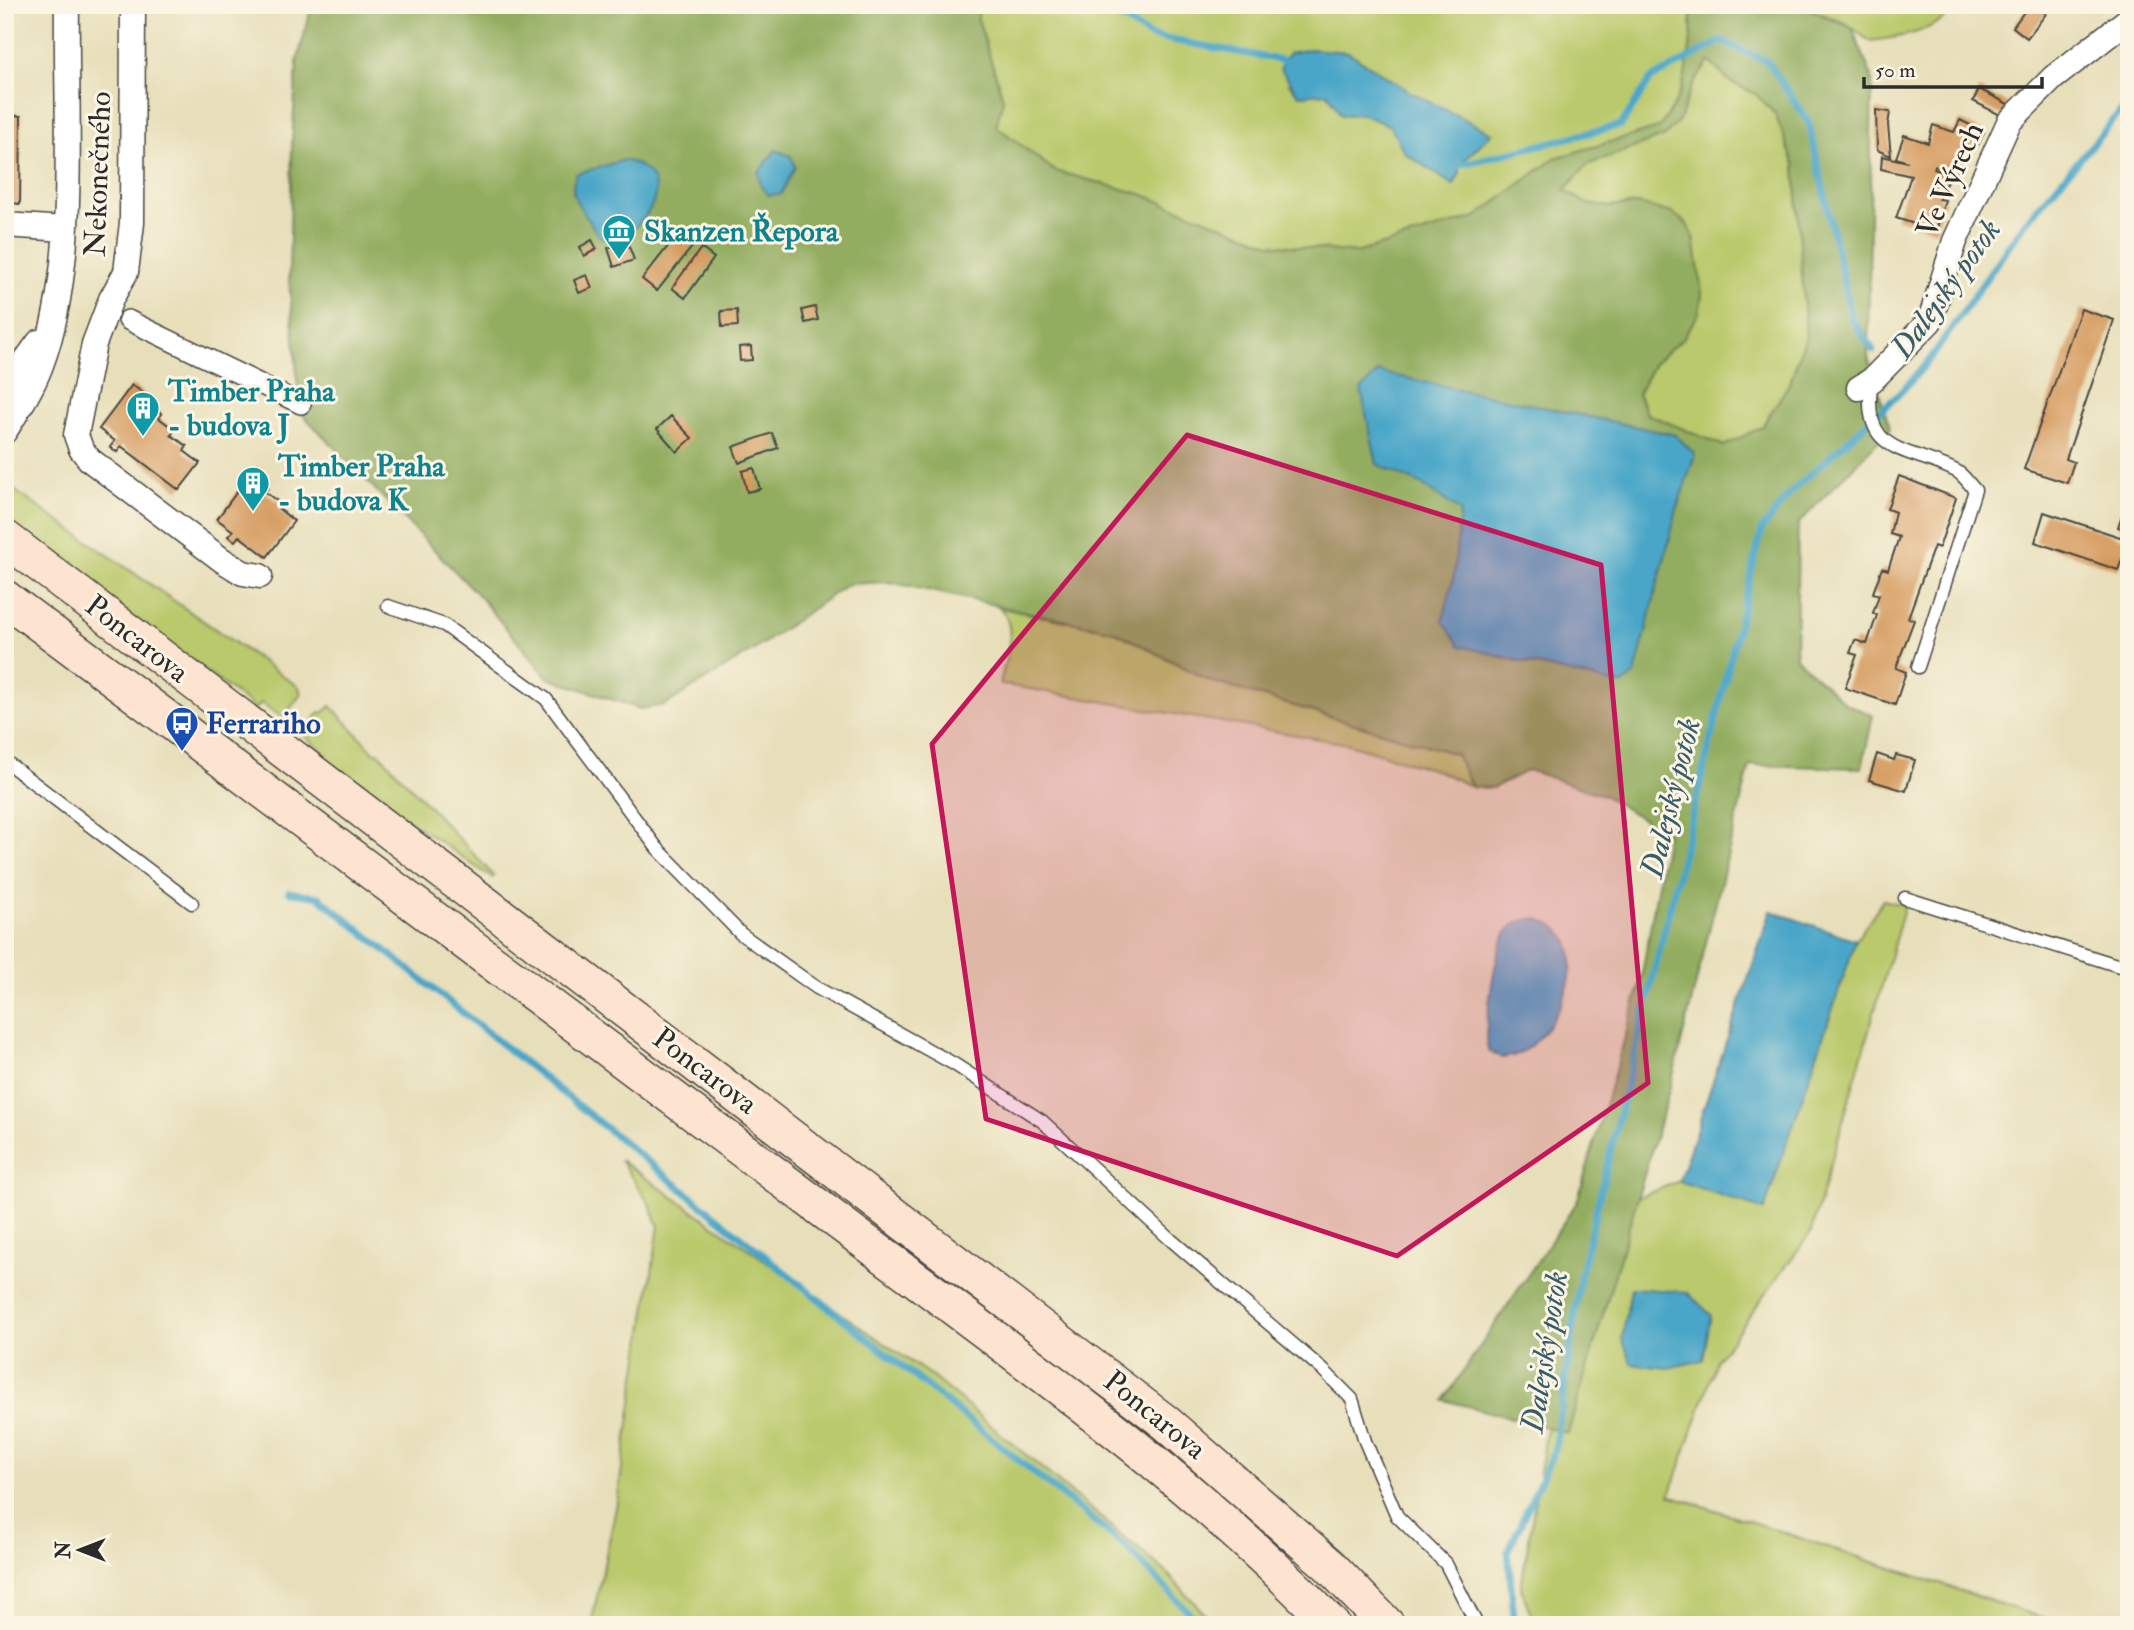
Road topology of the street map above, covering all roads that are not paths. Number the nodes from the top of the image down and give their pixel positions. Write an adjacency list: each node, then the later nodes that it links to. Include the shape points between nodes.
1 (67, 5): 5 (street)
2 (133, 5): 6 (street, Nekonečného, via 132,223)
3 (2129, 19): 8 (street, Ve Výrech, via 2053,78 2010,122 1955,241 1930,321)
4 (5, 225): 5 (street)
5 (65, 229): 7 (street)
6 (118, 315): 10 (street); 13 (street, Nekonečného, via 94,344 77,422 81,449 222,560 243,573)
7 (53, 317): 9 (street); 11 (street, via 41,364)
8 (1865, 384): 16 (lane, via 1879,433 1900,452 1958,471 1975,490)
9 (5, 389)
10 (301, 404)
11 (5, 431)
12 (5, 538): 22 (main road, Poncarova, via 1145,1406 1254,1497)
13 (260, 576)
14 (5, 598): 21 (main road, Poncarova, via 1070,1398 1219,1519)
15 (388, 606): 23 (lane, via 444,625 546,699 657,848 741,934 817,988 954,1064 1042,1121 1323,1370 1352,1399 1397,1516 1446,1564)
16 (1918, 667)
17 (5, 761): 19 (lane)
18 (1905, 898): 20 (lane)
19 (192, 903)
20 (2129, 969)
21 (1332, 1625)
22 (1387, 1625)
23 (1477, 1625)

